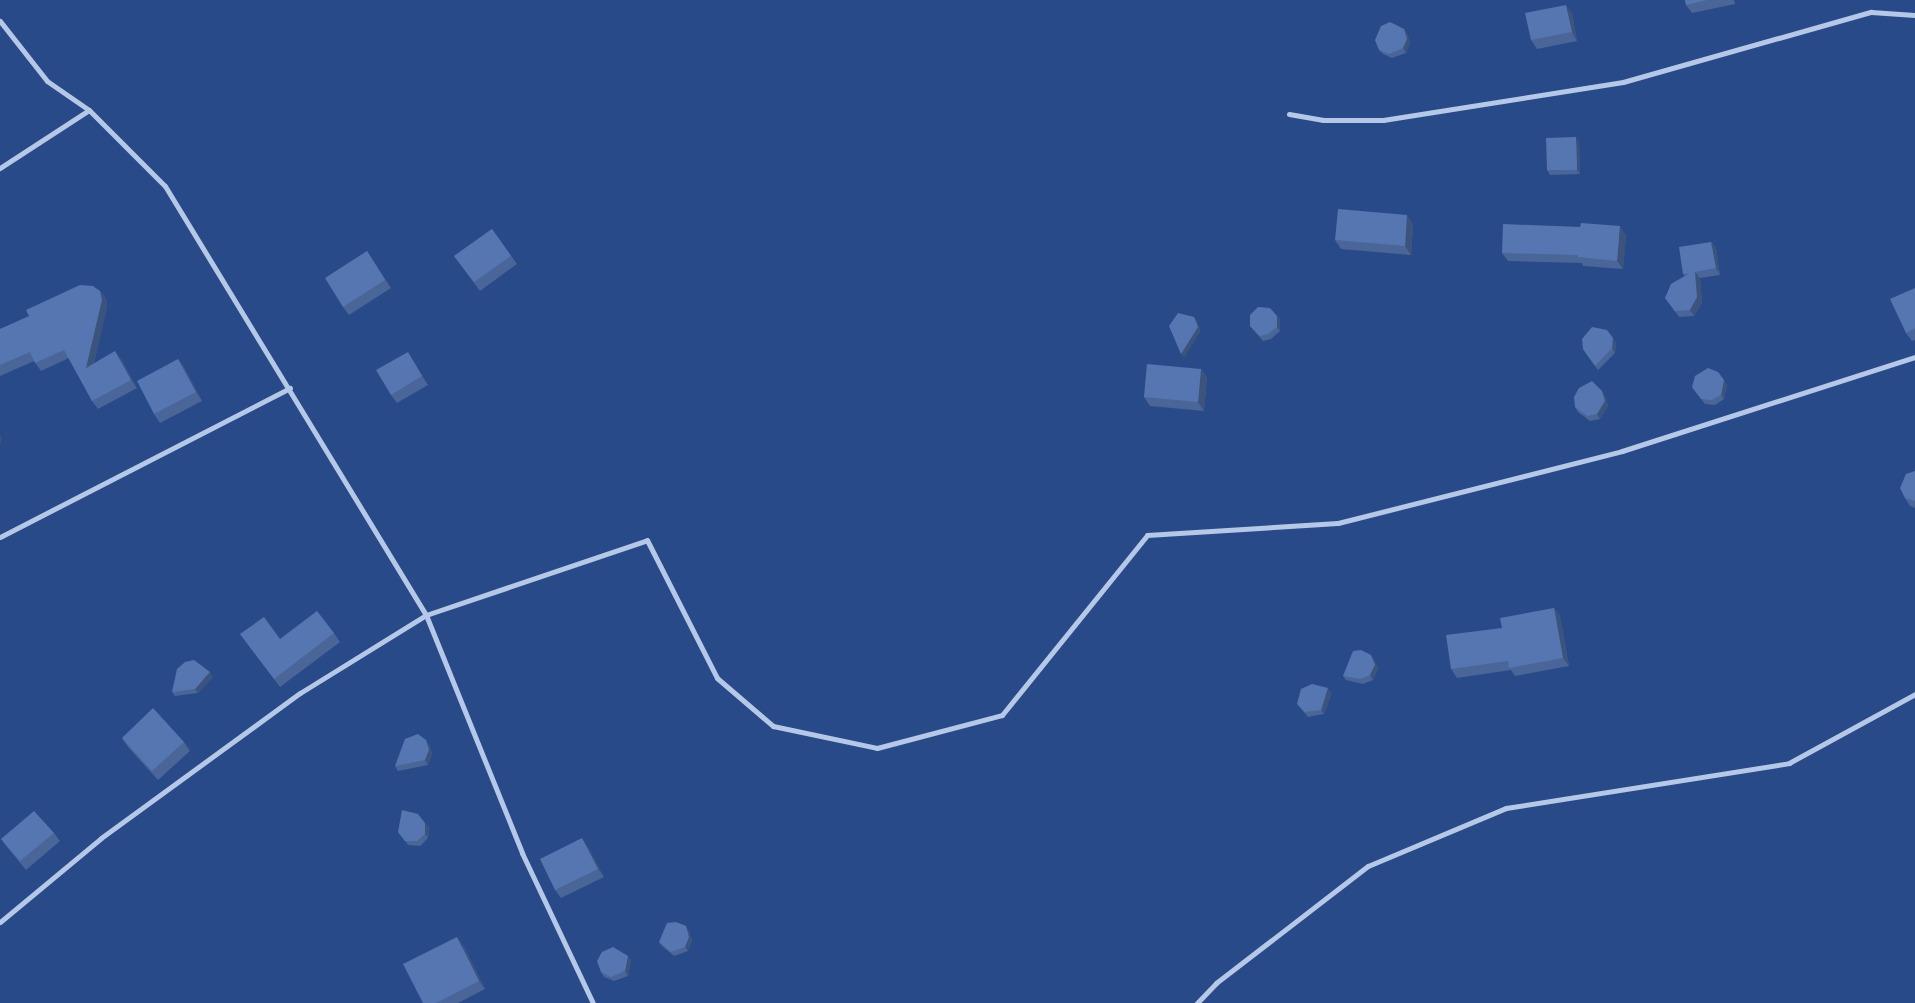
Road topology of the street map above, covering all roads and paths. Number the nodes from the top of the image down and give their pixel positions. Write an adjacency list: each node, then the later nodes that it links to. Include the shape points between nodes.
1 (1915, 15): 4 (street, via 1871,12 1614,84 1384,120 1323,120)
2 (0, 22): 3 (street, via 47,81)
3 (90, 110): 5 (street); 7 (street, via 164,186)
4 (1289, 114)
5 (0, 168)
6 (1915, 357): 9 (street, via 1622,451 1338,523 1147,535 1002,715 877,748 773,726 717,678 647,540)
7 (290, 388): 8 (street); 9 (street)
8 (0, 537)
9 (426, 615): 11 (street, via 300,693 101,838); 12 (street, via 522,853)
10 (1915, 694): 13 (street, via 1789,763 1506,808 1368,866 1216,983)
11 (0, 922)
12 (593, 1003)
13 (1197, 1003)

